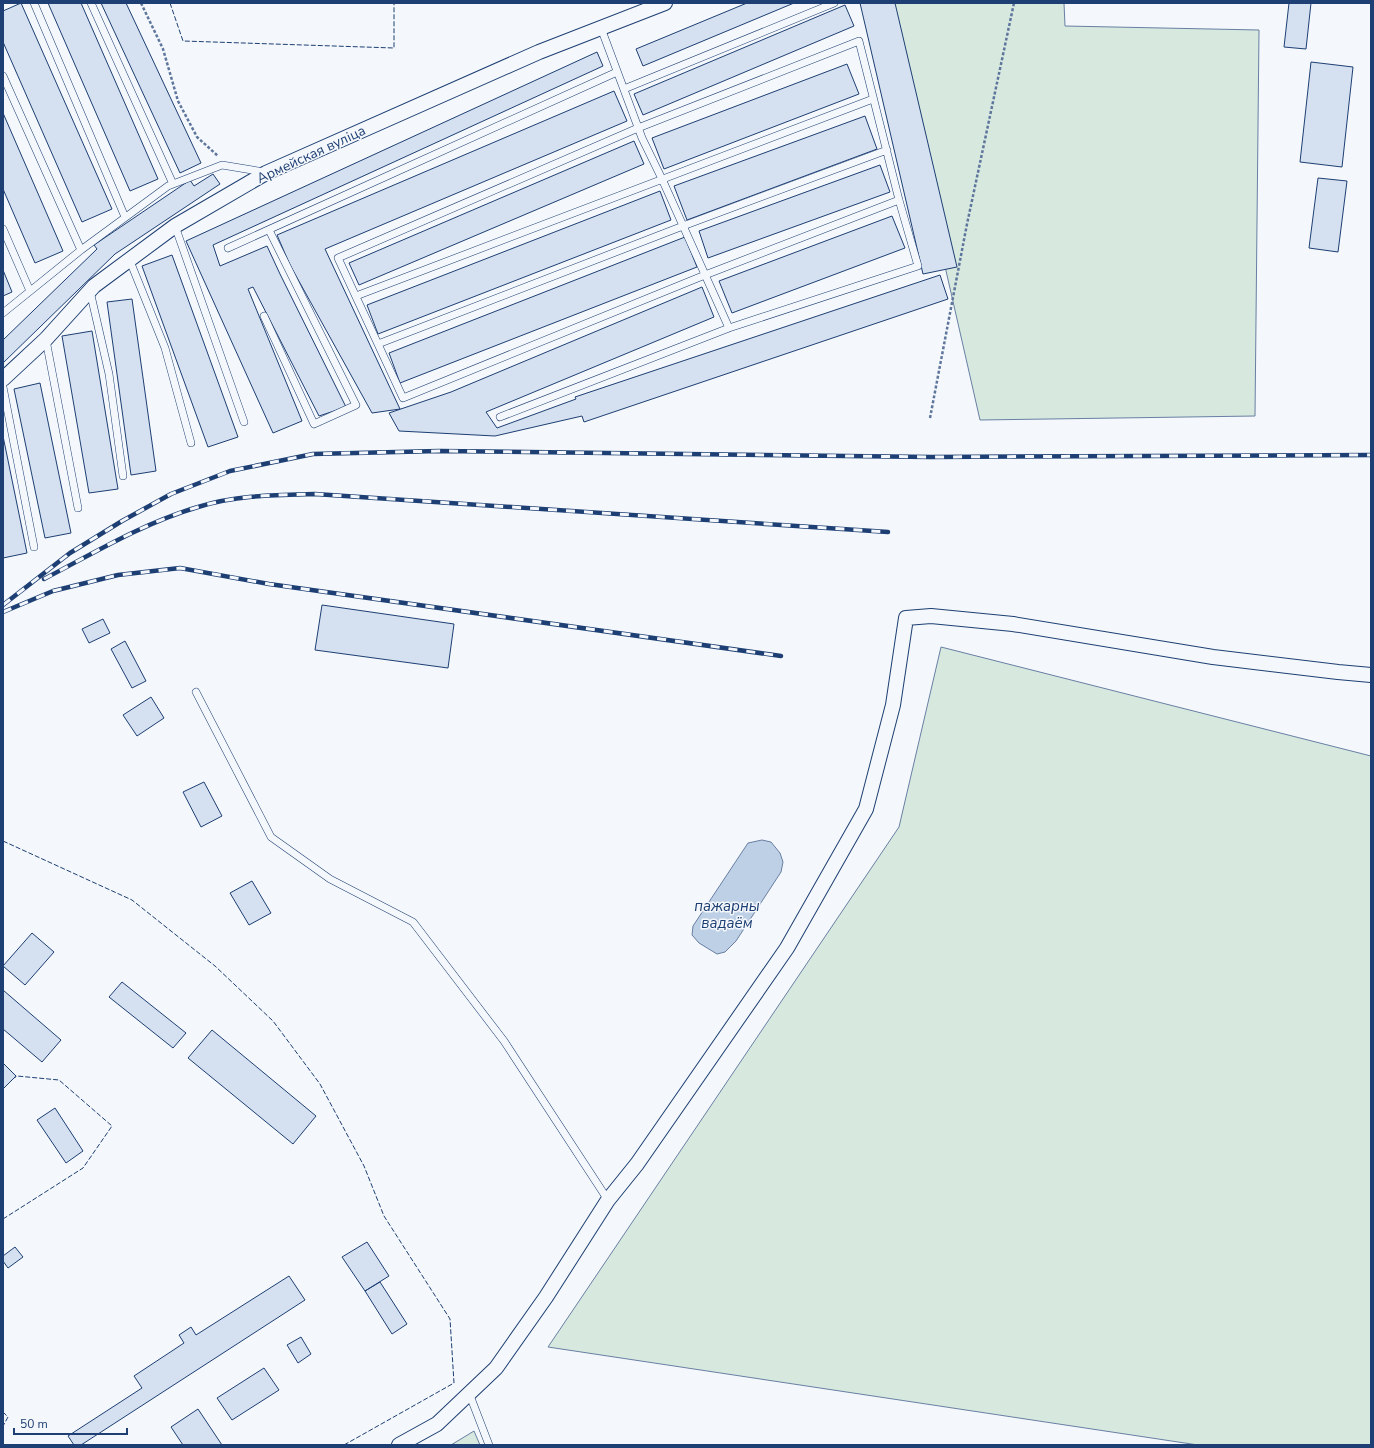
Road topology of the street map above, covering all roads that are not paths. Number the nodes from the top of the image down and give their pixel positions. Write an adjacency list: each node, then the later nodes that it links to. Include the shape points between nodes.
1 (34, 3): 16 (lane)
2 (91, 3): 14 (lane)
3 (665, 3): 5 (street, Армейская вуліца)
4 (834, 3): 8 (lane)
5 (601, 28): 6 (lane); 12 (street, Армейская вуліца, via 539,52)
6 (617, 72): 8 (lane); 20 (lane)
7 (3, 76): 22 (lane)
8 (624, 89): 10 (lane)
9 (873, 99): 10 (lane, via 859,41); 11 (lane); 13 (lane)
10 (638, 128): 13 (lane); 27 (lane, via 338,258)
11 (887, 150): 15 (lane); 18 (lane)
12 (266, 172): 14 (lane, via 222,165); 17 (street, Армейская вуліца)
13 (662, 179): 18 (lane); 27 (lane)
14 (173, 184): 16 (lane)
15 (899, 200): 24 (lane); 30 (lane, via 918,266)
16 (125, 218): 22 (lane)
17 (175, 226): 23 (street, Армейская вуліца); 36 (lane)
18 (683, 226): 24 (lane); 32 (lane)
19 (3, 229): 26 (lane)
20 (269, 230): 21 (lane); 29 (lane, via 356,406 314,424)
21 (228, 248)
22 (81, 250): 26 (lane)
23 (130, 261): 25 (street, Армейская вуліца); 37 (lane, via 165,348)
24 (705, 275): 30 (lane); 32 (lane, via 403,398)
25 (90, 290): 31 (street, Армейская вуліца); 38 (lane, via 109,374)
26 (30, 291): 28 (lane)
27 (356, 296): 32 (lane)
28 (3, 313)
29 (264, 316)
30 (729, 328): 35 (lane)
31 (46, 340): 33 (street, Армейская вуліца); 39 (lane)
32 (378, 344)
33 (3, 379)
34 (3, 387): 40 (lane)
35 (500, 417)
36 (244, 422)
37 (191, 443)
38 (123, 476)
39 (78, 508)
40 (34, 547)
41 (1371, 675): 43 (street, via 1213,657 1013,624 931,616 906,618 893,705 866,809 788,948 637,1164)
42 (196, 692): 43 (lane, via 271,837 330,879 413,922 504,1041)
43 (608, 1200): 44 (street, via 496,1368)
44 (469, 1393): 45 (street, via 437,1424); 46 (lane)
45 (399, 1445)
46 (490, 1445)

